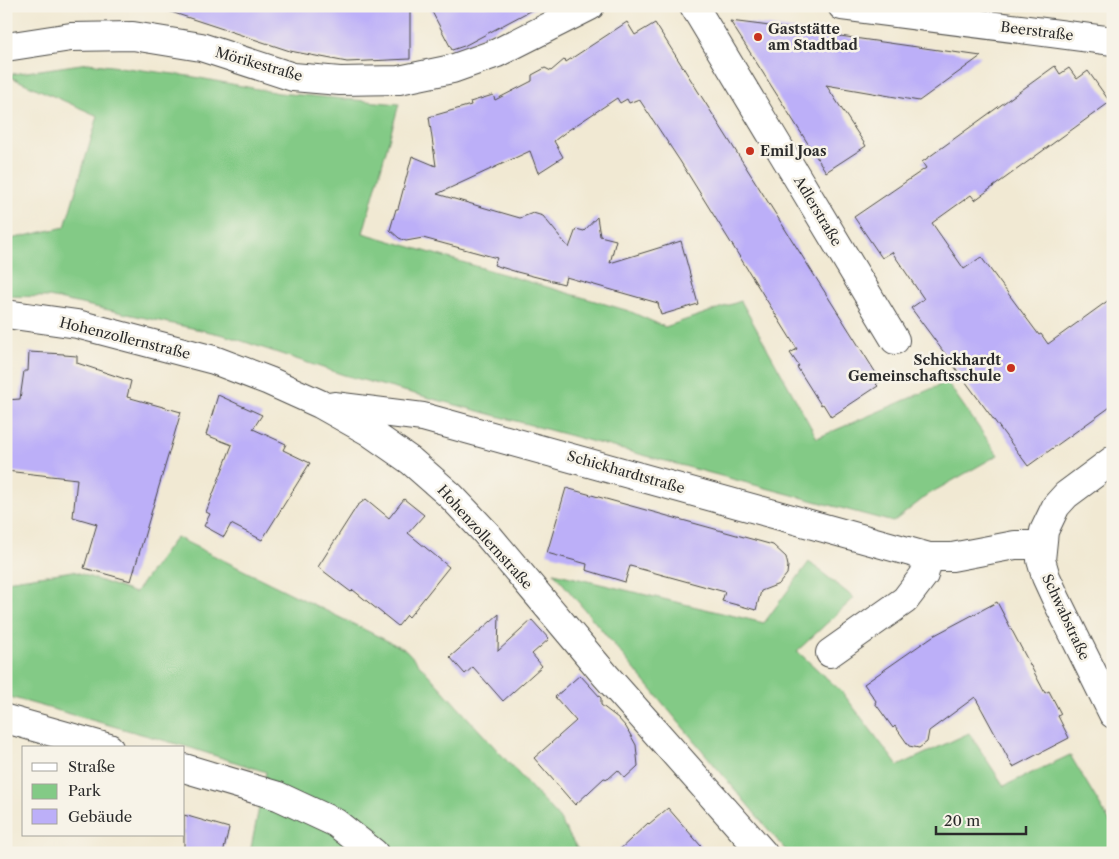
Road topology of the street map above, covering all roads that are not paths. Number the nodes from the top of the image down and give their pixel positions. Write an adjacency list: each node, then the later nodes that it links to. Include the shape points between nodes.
1 (590, 6): 5 (street, Mörikestraße, via 497,53 452,69 399,80 340,81 293,77 201,47 134,36 71,37)
2 (694, 6): 7 (street, Adlerstraße)
3 (842, 6): 4 (street, Beerstraße)
4 (1113, 41)
5 (6, 47)
6 (6, 314): 8 (street, Hohenzollernstraße, via 77,324 214,360)
7 (895, 340)
8 (320, 404): 11 (street, Schickhardtstraße, via 423,417); 18 (street, Hohenzollernstraße, via 368,431 411,461 451,496)
9 (1113, 460): 10 (street, via 1056,506 1046,525)
10 (1042, 545): 11 (street, Schickhardtstraße, via 1015,545 952,557); 13 (street, Schwabstraße, via 1041,560 1046,577)
11 (929, 557): 12 (street, via 924,575 905,600)
12 (830, 653)
13 (1113, 714)
14 (6, 719): 15 (street)
15 (102, 746)
16 (185, 768): 17 (street, via 278,796 336,823)
17 (374, 853)
18 (763, 853)

